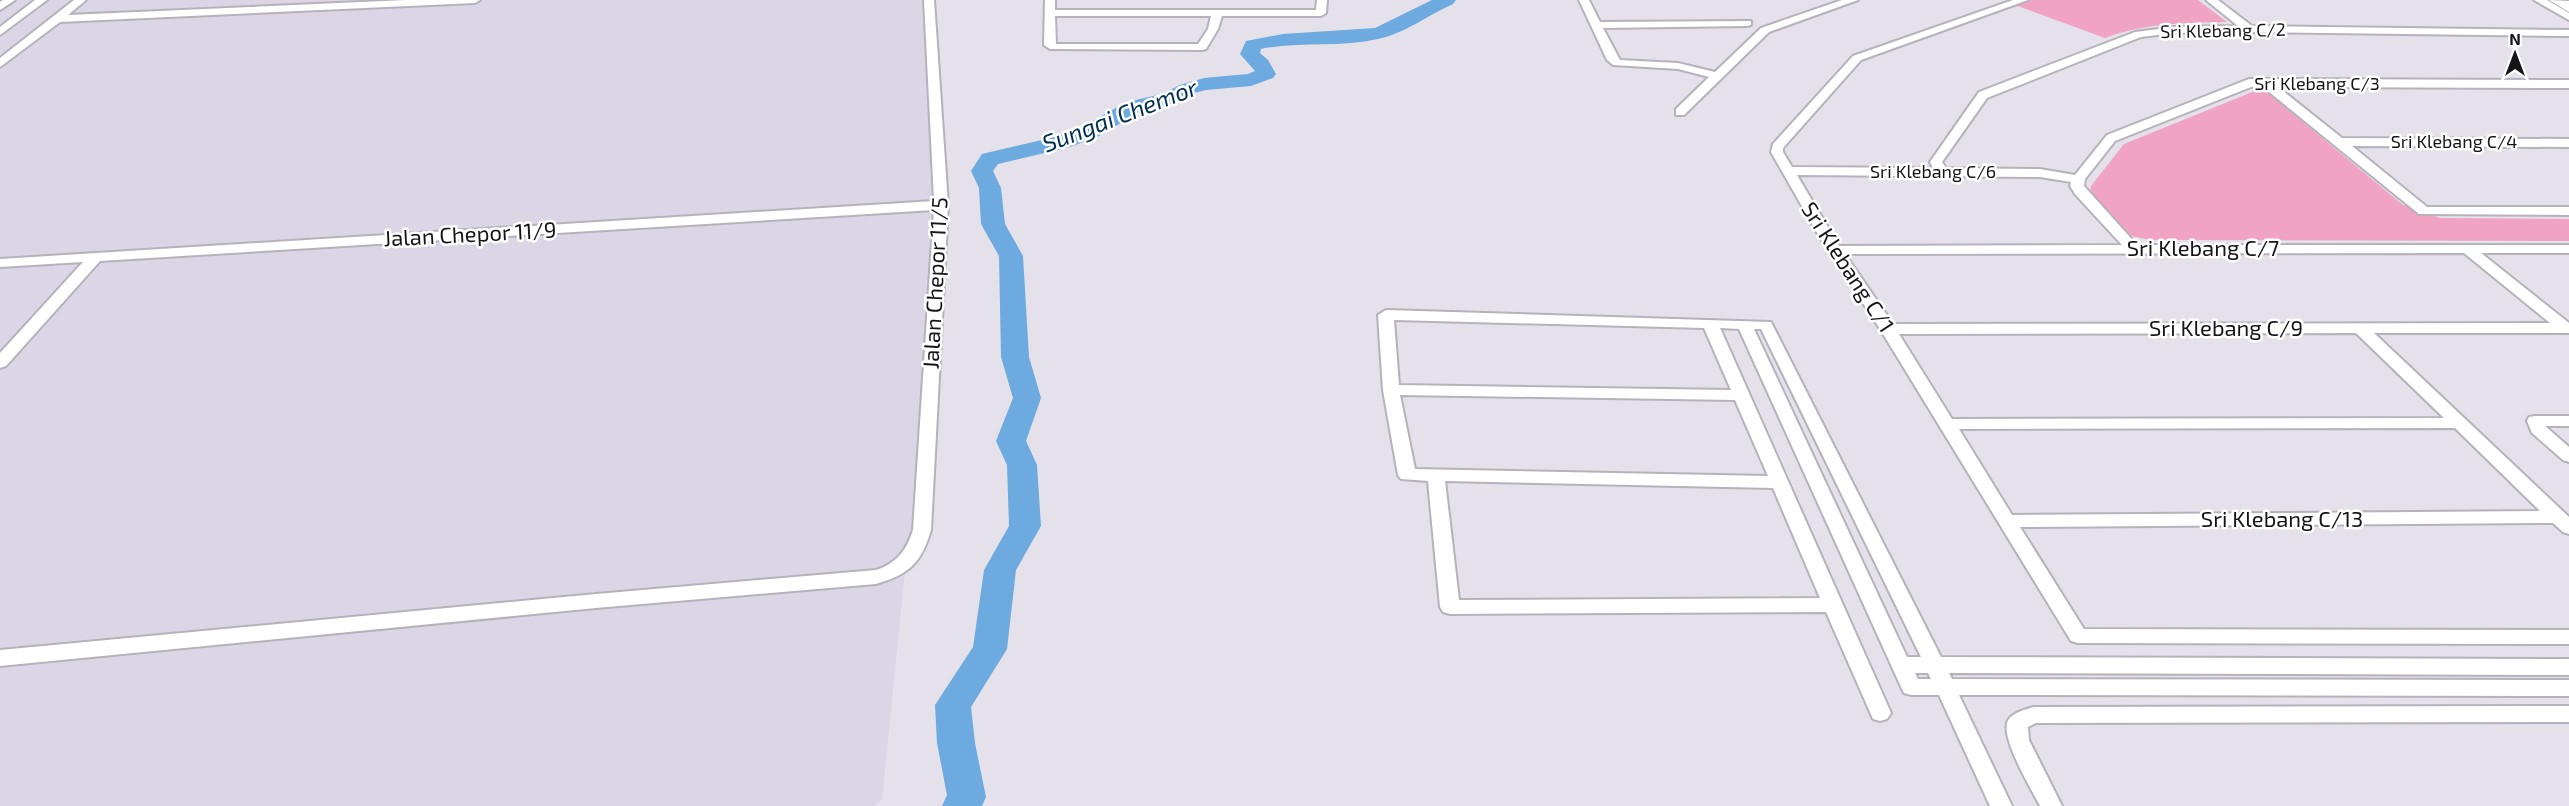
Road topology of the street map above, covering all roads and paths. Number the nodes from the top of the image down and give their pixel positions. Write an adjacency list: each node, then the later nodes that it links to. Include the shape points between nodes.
1 (10, 0): 14 (street)
2 (42, 0): 20 (street)
3 (81, 0): 19 (street)
4 (475, 0): 19 (street)
5 (929, 0): 37 (street, Jalan Chepor 11/5)
6 (1050, 0): 16 (street)
7 (1322, 0): 17 (street, via 1321,13)
8 (1584, 0): 23 (street)
9 (1853, 0): 28 (street, via 1765,30)
10 (2022, 0): 34 (street, Sri Klebang C/1, via 1857,58 1777,147)
11 (2211, 0): 24 (street)
12 (2539, 0): 18 (street)
13 (2557, 0): 15 (street)
14 (0, 7)
15 (2569, 7)
16 (1050, 13): 17 (street); 17 (street, via 1050,45 1174,47 1205,45)
17 (1217, 13)
18 (2569, 17)
19 (59, 19): 27 (street)
20 (13, 23): 22 (street); 25 (street)
21 (1747, 23): 23 (street)
22 (0, 24)
23 (1596, 25): 28 (street, via 1617,63 1678,66)
24 (2249, 30): 26 (street, Sri Klebang C/2); 35 (street, Sri Klebang C/2, via 2139,34 1983,95 1936,162)
25 (0, 32)
26 (2569, 33)
27 (0, 64)
28 (1718, 76): 31 (street)
29 (2265, 82): 30 (street, Sri Klebang C/3); 32 (street); 36 (street, Sri Klebang C/3, via 2249,83 2111,138)
30 (2569, 84)
31 (1680, 112)
32 (2338, 142): 33 (street, Sri Klebang C/4); 38 (street, via 2424,211)
33 (2569, 142)
34 (1787, 171): 35 (street, Sri Klebang C/6); 42 (street, Sri Klebang C/1)
35 (1942, 172): 36 (street, Sri Klebang C/6, via 2040,172)
36 (2078, 179): 39 (street, via 2080,191)
37 (941, 205): 43 (street, Jalan Chepor 11/9); 63 (street, Jalan Chepor 11/5, via 922,530 916,551 894,573 876,578)
38 (2569, 211)
39 (2132, 248): 40 (street, Sri Klebang C/7); 42 (street, Sri Klebang C/7)
40 (2467, 249): 41 (street, Sri Klebang C/7); 49 (street)
41 (2569, 249)
42 (1837, 250): 48 (street, Sri Klebang C/1)
43 (96, 257): 44 (street, Jalan Chepor 11/9); 50 (street)
44 (0, 263)
45 (1710, 323): 46 (street); 51 (street, via 1386,315); 52 (street)
46 (1744, 324): 64 (street); 65 (street, via 1766,325)
47 (2360, 328): 48 (street, Sri Klebang C/9); 49 (street, Sri Klebang C/9); 54 (street)
48 (1888, 329): 55 (street, Sri Klebang C/1)
49 (2567, 329)
50 (0, 363)
51 (1391, 390): 52 (street); 57 (street, via 1407,475)
52 (1742, 395): 58 (street)
53 (2569, 421): 56 (street, via 2535,421 2538,429)
54 (2459, 423): 55 (street); 60 (street)
55 (1946, 424): 59 (street, Sri Klebang C/1)
56 (2569, 456)
57 (1436, 476): 58 (street); 61 (street, via 1450,608)
58 (1779, 482): 61 (street)
59 (2007, 521): 60 (street, Sri Klebang C/13); 62 (street, Sri Klebang C/1, via 2078,636)
60 (2563, 523)
61 (1833, 605): 69 (street)
62 (2569, 637)
63 (0, 658)
64 (1900, 665): 65 (street); 67 (street, via 1911,687)
65 (1935, 665): 66 (street); 67 (street)
66 (2569, 667)
67 (1945, 687): 68 (street); 71 (street)
68 (2569, 688)
69 (1880, 713)
70 (2569, 714): 72 (street, via 2034,715 2017,723 2018,740)
71 (2001, 806)
72 (2051, 806)

